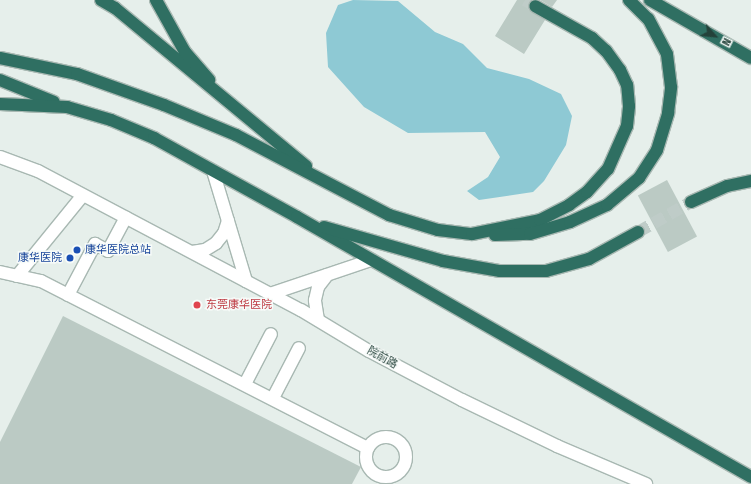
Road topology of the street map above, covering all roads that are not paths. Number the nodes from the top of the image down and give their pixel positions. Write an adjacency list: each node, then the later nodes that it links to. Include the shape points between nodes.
1 (101, 0): 10 (highway, via 115,8)
2 (156, 0): 10 (highway, via 185,52)
3 (629, 0): 22 (highway, via 648,19 667,54 671,87 668,113 657,150 639,178 607,205 570,222 530,234)
4 (650, 0): 7 (highway)
5 (535, 6): 22 (highway, via 592,38 606,51 627,85 627,126 608,169 587,192 569,205 540,220)
6 (0, 58): 15 (highway, via 77,74 164,105 236,135)
7 (751, 58)
8 (0, 80): 11 (highway)
9 (0, 104): 11 (highway)
10 (231, 105): 15 (highway)
11 (67, 107): 13 (highway, via 111,120 154,138)
12 (0, 156): 16 (lane, 院前路, via 19,162)
13 (213, 171): 19 (highway); 20 (lane)
14 (751, 181): 17 (highway, via 727,186)
15 (336, 188): 22 (highway, via 416,225)
16 (83, 195): 18 (lane, 院前路); 27 (lane)
17 (691, 202)
18 (126, 217): 23 (lane, 院前路); 30 (lane, via 108,251 95,244)
19 (297, 217): 21 (highway, via 381,245 443,262 500,271 546,271 589,259); 24 (highway)
20 (228, 221): 23 (lane, via 224,233 216,243 205,250); 28 (lane)
21 (638, 232)
22 (472, 234)
23 (192, 252): 28 (lane, 院前路)
24 (370, 260): 26 (lane); 37 (highway)
25 (0, 272): 27 (lane)
26 (326, 275): 29 (lane); 31 (lane, via 318,287 315,300)
27 (17, 276): 30 (lane, via 40,281)
28 (246, 280): 29 (lane, 院前路)
29 (270, 294): 31 (lane, 院前路)
30 (68, 295): 34 (lane)
31 (318, 320): 38 (lane, 院前路, via 369,351 468,404)
32 (271, 334): 34 (lane)
33 (299, 348): 35 (lane)
34 (246, 384): 35 (lane)
35 (274, 398): 36 (lane)
36 (368, 448)
37 (751, 478)
38 (646, 484)

